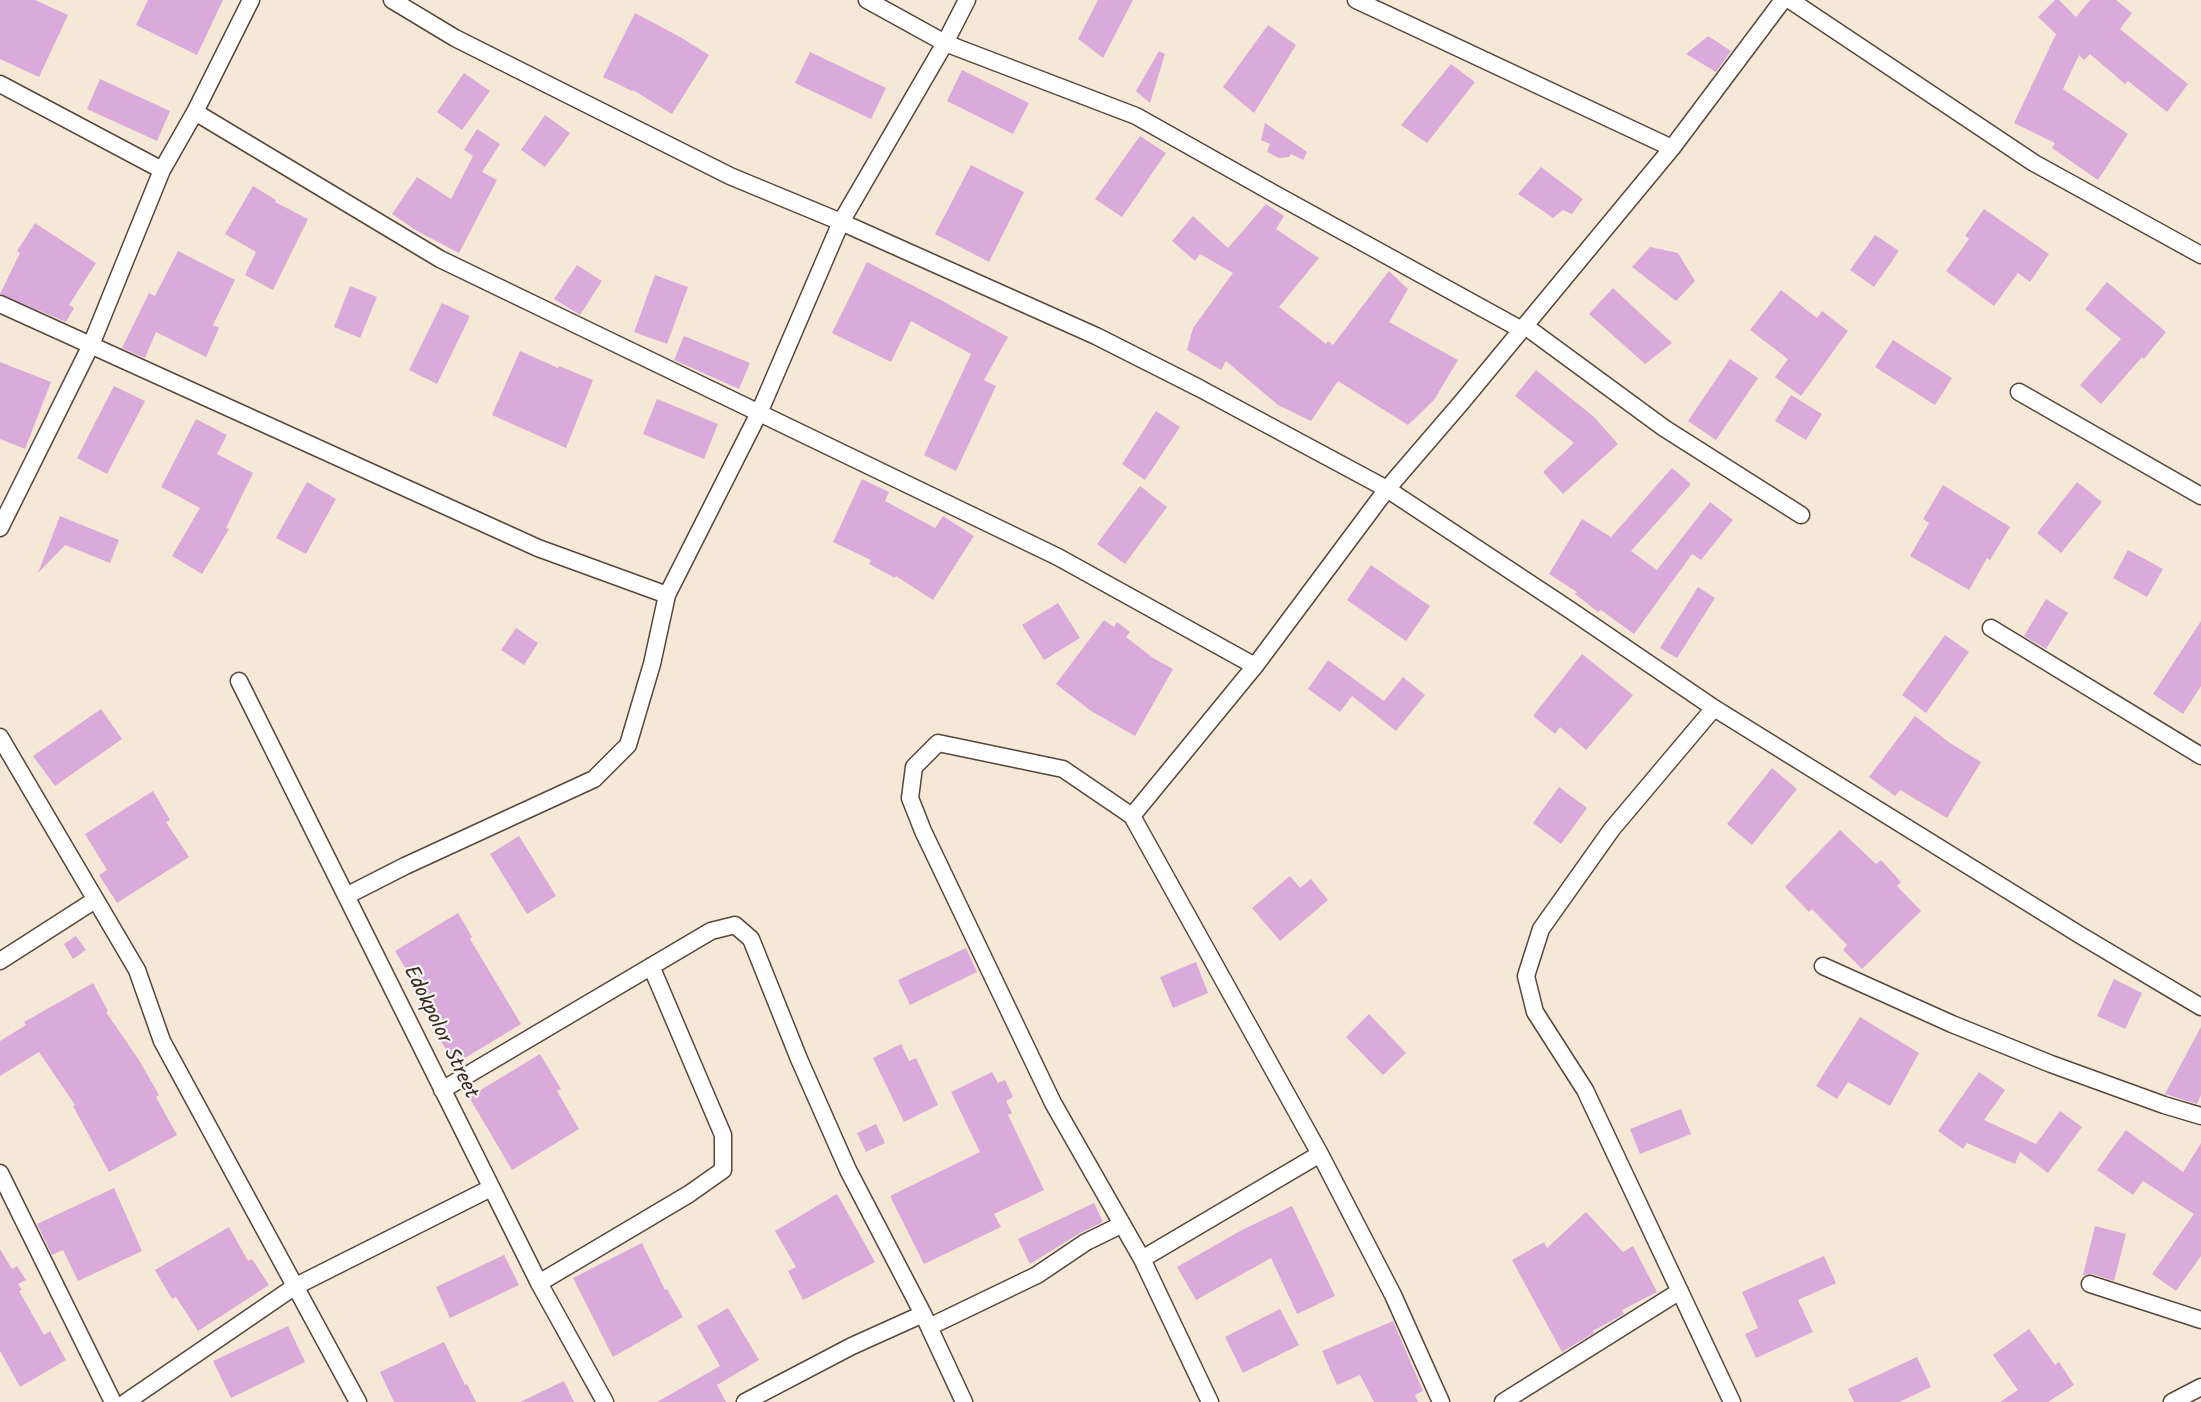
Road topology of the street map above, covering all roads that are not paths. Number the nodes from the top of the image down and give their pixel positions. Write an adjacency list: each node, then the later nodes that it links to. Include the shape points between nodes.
1 (251, 0): 10 (street)
2 (392, 0): 13 (street, via 455,38 730,176)
3 (867, 0): 8 (street)
4 (967, 0): 8 (street)
5 (1356, 0): 11 (street)
6 (1783, 0): 11 (street)
7 (1790, 0): 14 (street, via 2034,163)
8 (945, 43): 13 (street); 16 (street, via 1136,116)
9 (0, 84): 12 (street)
10 (195, 112): 12 (street); 19 (street, via 440,259)
11 (1672, 148): 16 (street)
12 (162, 170): 17 (street)
13 (841, 222): 19 (street); 20 (street, via 1096,336)
14 (2201, 255)
15 (0, 304): 17 (street)
16 (1523, 328): 20 (street); 22 (street, via 1664,428)
17 (91, 345): 23 (street); 24 (street, via 537,548)
18 (2019, 392): 21 (street)
19 (759, 413): 24 (street); 26 (street, via 1058,557)
20 (1387, 489): 26 (street); 28 (street)
21 (2201, 496)
22 (1801, 515)
23 (0, 528)
24 (667, 595): 32 (street, via 628,746 594,779)
25 (1991, 628): 30 (street)
26 (1255, 666): 31 (street)
27 (239, 681): 32 (street, Edokpolor Street)
28 (1714, 708): 37 (street); 48 (street, via 1612,829 1541,929 1526,976 1535,1012 1585,1090)
29 (0, 737): 33 (street)
30 (2201, 756)
31 (1132, 816): 40 (street); 43 (street, via 1063,769 938,743 914,767 910,798 923,831 1053,1103)
32 (346, 896): 38 (street, Edokpolor Street)
33 (95, 900): 34 (street); 47 (street, via 137,970 162,1041)
34 (0, 961)
35 (651, 966): 38 (street); 45 (street, via 723,1135 723,1170); 50 (street, via 711,931 735,925 751,939 848,1170)
36 (1823, 966): 39 (street, via 2051,1064)
37 (2201, 1007)
38 (442, 1090): 42 (street, Edokpolor Street)
39 (2201, 1116)
40 (1320, 1154): 44 (street); 59 (street, via 1393,1295)
41 (0, 1173): 52 (street)
42 (491, 1188): 45 (street, Edokpolor Street); 47 (street)
43 (1121, 1225): 44 (street); 50 (street, via 1086,1242 1037,1275)
44 (1142, 1259): 58 (street)
45 (539, 1283): 55 (street, Edokpolor Street)
46 (2091, 1284): 49 (street)
47 (294, 1287): 53 (street); 54 (street)
48 (1680, 1291): 60 (street); 61 (street)
49 (2201, 1320)
50 (926, 1321): 56 (street, via 852,1346); 57 (street)
51 (2201, 1387): 62 (street)
52 (113, 1402)
53 (126, 1402)
54 (358, 1402)
55 (605, 1402)
56 (744, 1402)
57 (964, 1402)
58 (1210, 1402)
59 (1441, 1402)
60 (1503, 1402)
61 (1732, 1402)
62 (2172, 1402)

